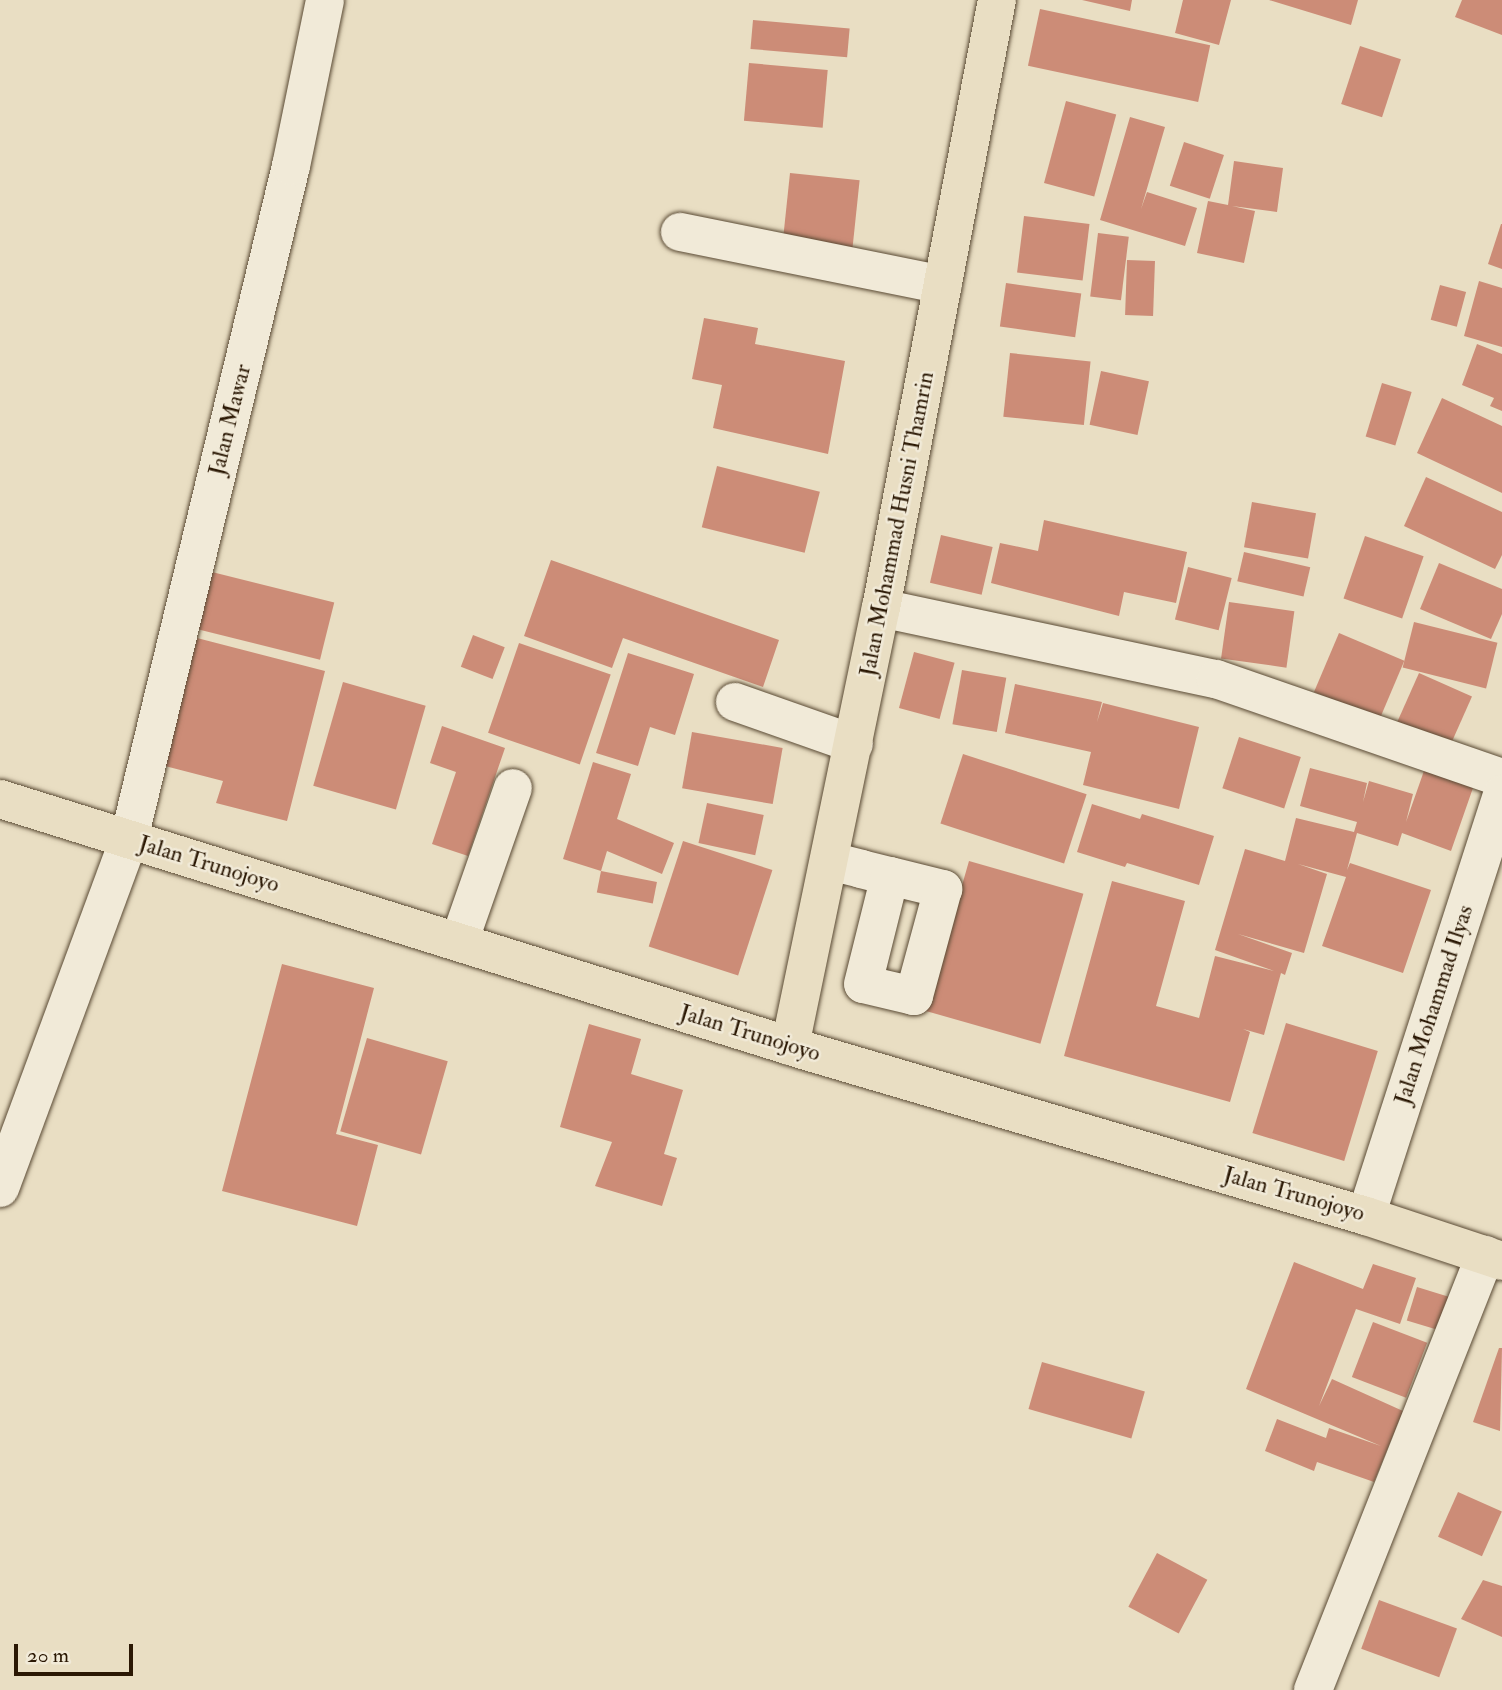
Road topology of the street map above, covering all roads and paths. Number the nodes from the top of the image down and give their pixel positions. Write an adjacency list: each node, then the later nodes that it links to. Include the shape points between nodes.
1 (325, 0): 12 (street, Jalan Mawar, via 291,166)
2 (997, 0): 4 (main road, Jalan Mohammad Husni Thamrin)
3 (680, 232): 4 (street)
4 (943, 285): 5 (main road, Jalan Mohammad Husni Thamrin)
5 (881, 608): 7 (main road, Jalan Mohammad Husni Thamrin); 8 (street, via 1216,679)
6 (735, 702): 7 (street)
7 (854, 744): 13 (main road, Jalan Mohammad Husni Thamrin)
8 (1502, 778)
9 (513, 788): 15 (street)
10 (1502, 794): 18 (street, Jalan Mohammad Ilyas)
11 (0, 799): 12 (main road, Jalan Trunojoyo)
12 (129, 839): 15 (main road, Jalan Trunojoyo); 17 (street, Jalan Mawar)
13 (830, 862): 14 (street); 16 (main road, Jalan Mohammad Husni Thamrin)
14 (890, 876)
15 (459, 943): 16 (main road, Jalan Trunojoyo)
16 (790, 1046): 18 (main road, Jalan Trunojoyo)
17 (0, 1188)
18 (1366, 1216): 19 (main road, Jalan Trunojoyo)
19 (1494, 1258): 20 (street)
20 (1313, 1690)

